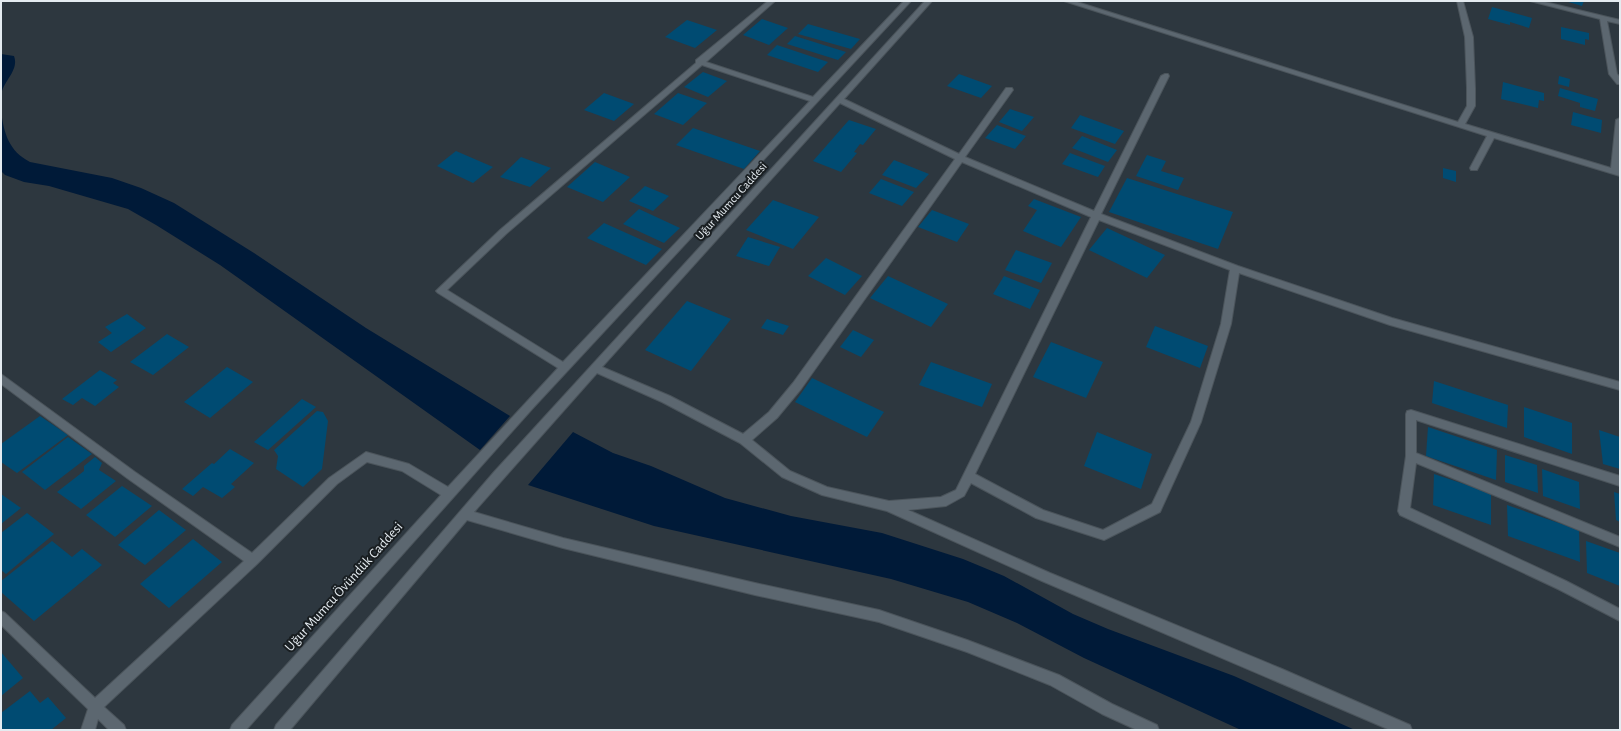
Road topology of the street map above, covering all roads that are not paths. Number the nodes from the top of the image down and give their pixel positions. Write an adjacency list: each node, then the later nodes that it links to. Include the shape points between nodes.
1 (772, 1): 9 (street)
2 (908, 1): 13 (street, Uğur Mumcu Caddesi)
3 (929, 1): 14 (street, Uğur Mumcu Caddesi)
4 (1067, 1): 16 (street)
5 (1460, 1): 16 (street, via 1469,37 1471,88 1471,106)
6 (1533, 1): 7 (street)
7 (1603, 18): 8 (street); 11 (street, via 1612,74)
8 (1620, 22)
9 (699, 62): 13 (street); 23 (street, via 503,232 441,291)
10 (1165, 76): 21 (street)
11 (1620, 82)
12 (1010, 90): 18 (street)
13 (814, 100): 23 (street, Uğur Mumcu Caddesi)
14 (838, 100): 18 (street); 24 (street, Uğur Mumcu Caddesi)
15 (1620, 120): 20 (street)
16 (1460, 125): 17 (street)
17 (1492, 134): 19 (street); 20 (street)
18 (960, 158): 21 (street); 27 (street, via 797,386 773,415)
19 (1474, 168)
20 (1617, 172)
21 (1097, 216): 22 (street); 30 (street)
22 (1235, 268): 26 (street, via 1390,321); 30 (street, via 1226,324 1196,422 1156,508 1104,535 1040,514)
23 (564, 367): 29 (street, Uğur Mumcu Caddesi)
24 (595, 368): 27 (street, via 666,399); 34 (street, Uğur Mumcu Caddesi)
25 (1, 378): 36 (street, via 131,476)
26 (1620, 386)
27 (744, 440): 33 (street, via 786,474 826,492)
28 (1411, 456): 31 (street, via 1411,414); 35 (street); 37 (street, via 1404,511)
29 (474, 464): 32 (street, Uğur Mumcu Övündük Caddesi)
30 (968, 476): 33 (street, via 960,493 942,502)
31 (1620, 481)
32 (448, 493): 36 (street, via 405,467 366,457 333,480); 42 (street, Uğur Mumcu Övündük Caddesi)
33 (889, 506): 45 (street)
34 (465, 514): 43 (street); 44 (street, via 563,543 879,616 967,646 1054,680)
35 (1620, 542)
36 (253, 560): 39 (street)
37 (1620, 615)
38 (1, 617): 39 (street)
39 (95, 707): 40 (street); 41 (street)
40 (88, 730)
41 (119, 730)
42 (237, 730)
43 (281, 730)
44 (1152, 730)
45 (1406, 730)

